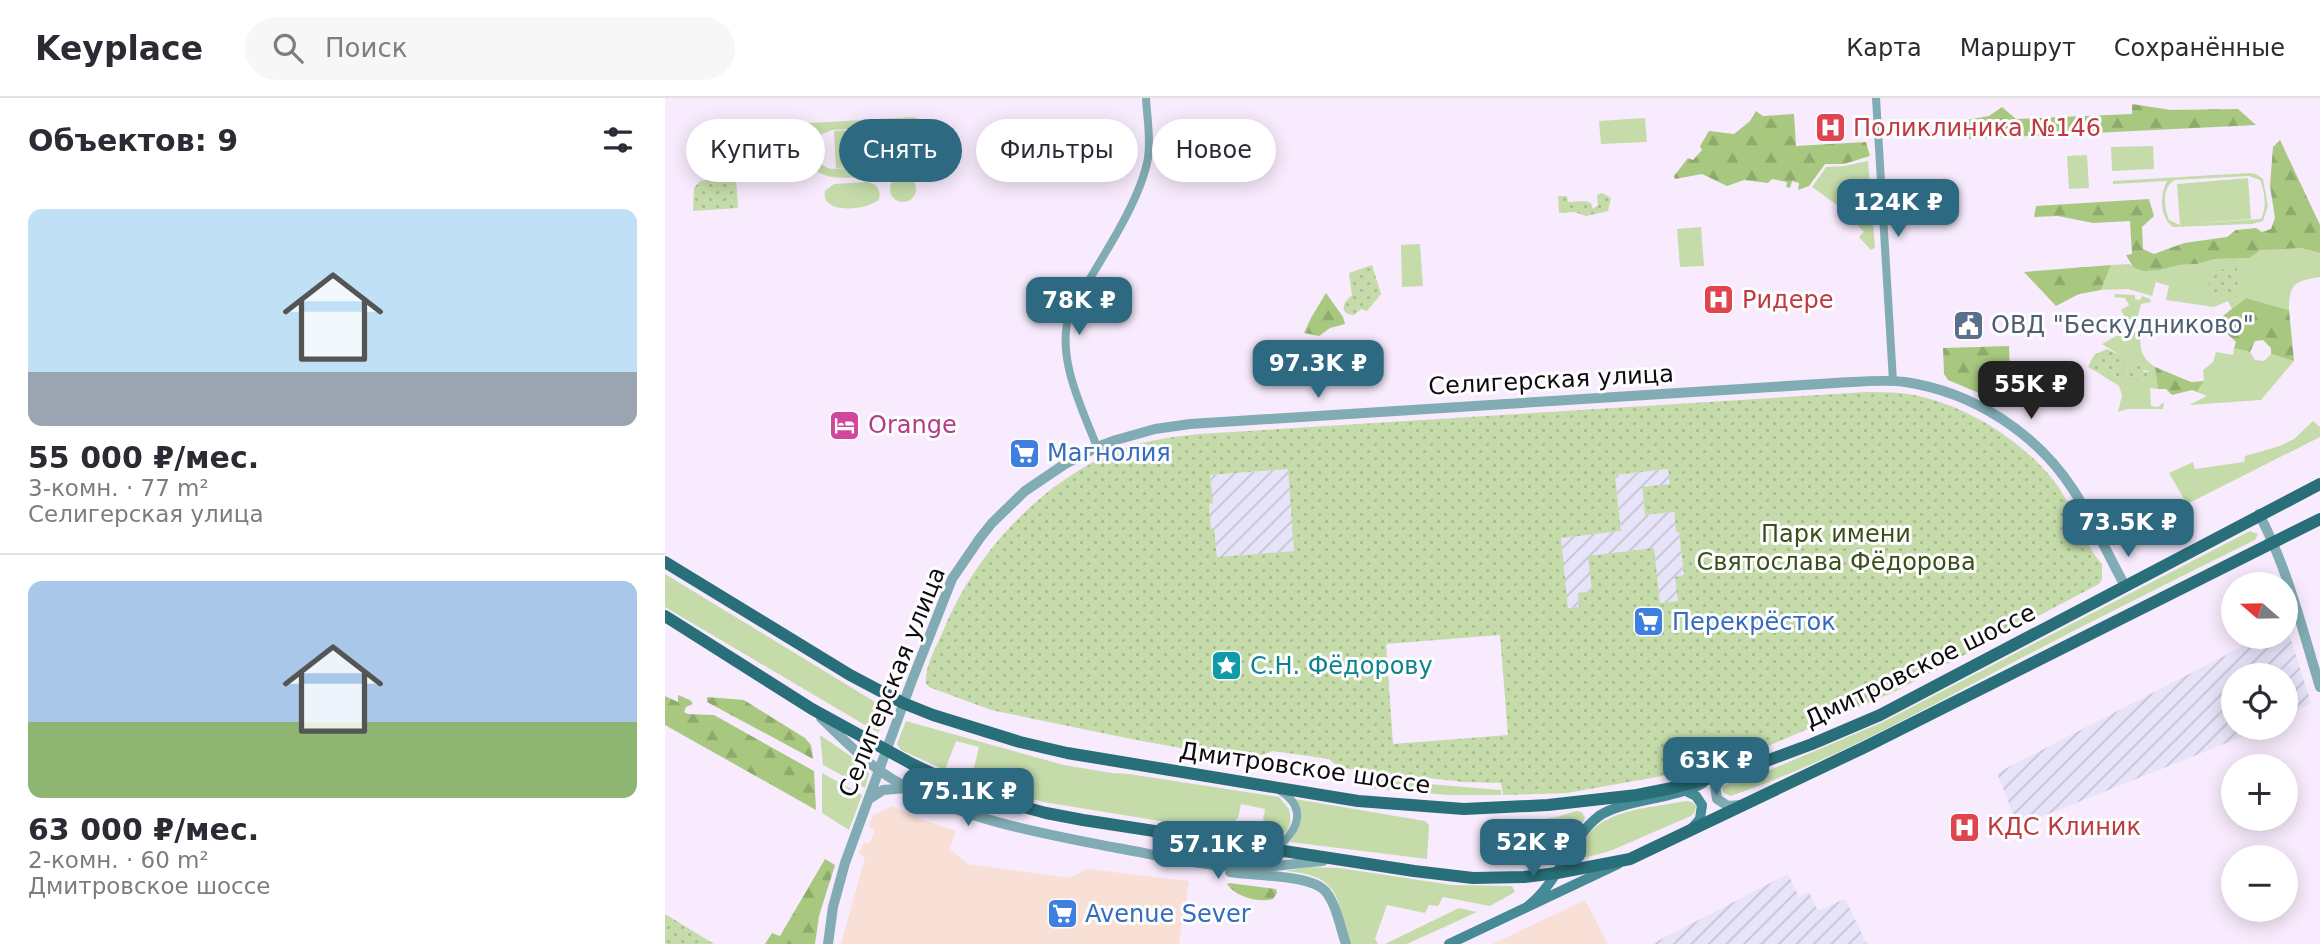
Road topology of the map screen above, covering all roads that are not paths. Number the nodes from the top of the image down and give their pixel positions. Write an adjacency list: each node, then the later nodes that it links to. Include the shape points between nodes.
1 (1146, 98): 4 (street, via 1148,156 1139,188 1066,327 1069,368)
2 (1876, 98): 3 (street)
3 (1893, 381): 4 (street, Селигерская улица, via 1190,424 1155,429); 10 (street, Селигерская улица, via 1964,399 2025,436 2075,492)
4 (1097, 447): 13 (street, Селигерская улица, via 1025,491 980,538 952,579)
5 (2320, 484): 6 (main road, Дмитровское шоссе)
6 (2259, 514): 8 (street); 10 (main road, Дмитровское шоссе)
7 (2320, 519): 8 (main road, Дмитровское шоссе)
8 (2273, 541): 12 (street); 24 (main road, Дмитровское шоссе)
9 (665, 562): 13 (main road, Дмитровское шоссе)
10 (2125, 586): 17 (main road, Дмитровское шоссе, via 1880,715)
11 (665, 616): 14 (main road, Дмитровское шоссе)
12 (2320, 687)
13 (903, 703): 15 (street, Селигерская улица); 19 (main road, Дмитровское шоссе, via 1067,753)
14 (812, 709): 15 (main road, Дмитровское шоссе); 16 (street)
15 (887, 750): 16 (street, Селигерская улица); 26 (main road, Дмитровское шоссе, via 946,780 1047,813)
16 (879, 769): 20 (street); 23 (street, Селигерская улица)
17 (1729, 774): 18 (main road, Дмитровское шоссе); 24 (street, via 1715,786 1717,799 1731,806)
18 (1708, 779): 21 (main road, Дмитровское шоссе); 22 (main road)
19 (1271, 787): 21 (main road, Дмитровское шоссе, via 1358,801 1464,809 1573,803); 26 (street, via 1287,795 1296,812 1293,831)
20 (908, 788): 23 (street, via 883,790); 29 (street, via 985,818 1041,833)
21 (1672, 788): 22 (main road)
22 (1687, 792): 25 (main road, via 1699,799 1702,809); 31 (main road, via 1599,817)
23 (867, 802): 33 (street, Селигерская улица, via 838,888)
24 (1747, 803): 25 (main road, Дмитровское шоссе)
25 (1690, 829): 28 (main road, Дмитровское шоссе)
26 (1278, 849): 27 (main road, Дмитровское шоссе); 30 (street)
27 (1345, 859): 30 (street); 31 (main road, Дмитровское шоссе, via 1473,878)
28 (1630, 859): 31 (main road, Дмитровское шоссе); 32 (main road)
29 (1199, 864): 30 (street); 34 (street, via 1320,885 1333,902)
30 (1238, 867)
31 (1557, 873): 32 (main road)
32 (1528, 906): 35 (main road)
33 (828, 944)
34 (1346, 944)
35 (1449, 944)

